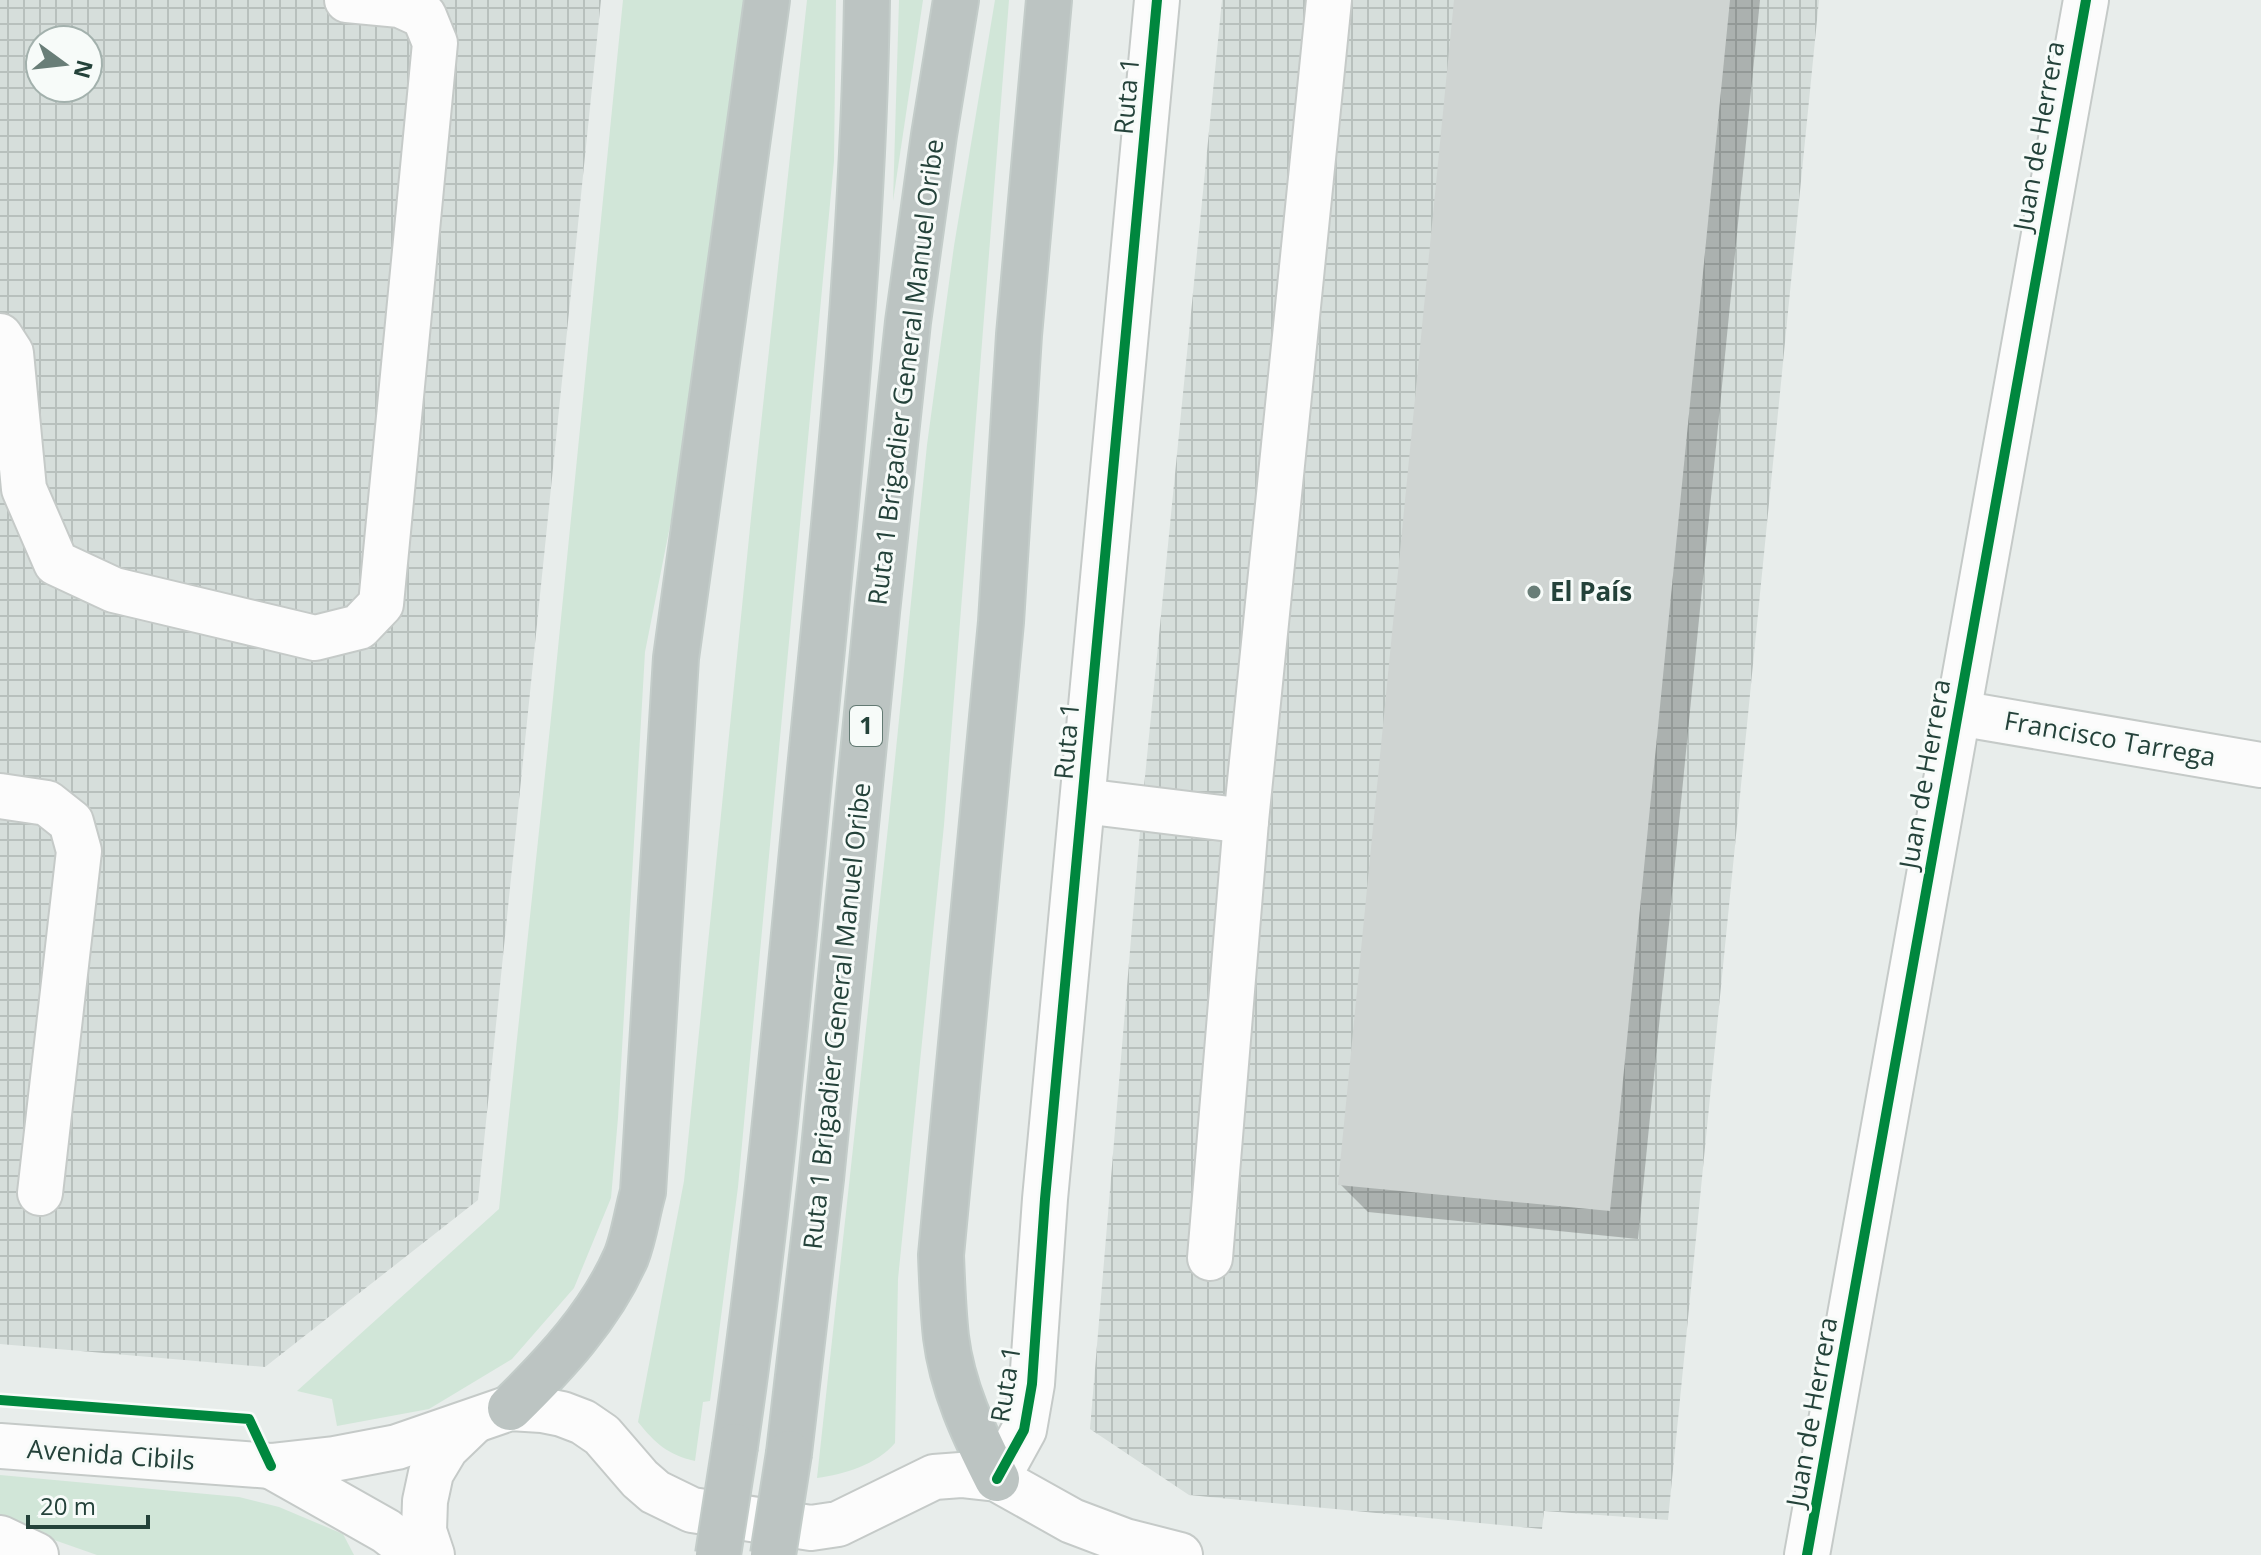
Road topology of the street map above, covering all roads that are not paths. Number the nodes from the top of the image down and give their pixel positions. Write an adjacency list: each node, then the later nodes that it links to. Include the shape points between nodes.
1 (347, 0): 9 (street, via 400,5 424,16 435,43 381,604 359,627 315,638 114,590 56,563 24,489 11,353)
2 (767, 0): 17 (highway, via 676,658 643,1192 627,1255 604,1299 553,1365)
3 (867, 0): 26 (highway, Ruta 1 Brigadier General Manuel Oribe / 1, bridge, via 856,272 825,614 770,1178)
4 (956, 0): 27 (highway, Ruta 1 Brigadier General Manuel Oribe / 1, bridge, via 908,322 821,1179)
5 (1049, 0): 20 (highway, via 1019,335 1001,622 941,1255 946,1340 970,1426)
6 (1157, 0): 13 (street, Ruta 1)
7 (1329, 0): 14 (street)
8 (2086, 0): 10 (street, Juan de Herrera)
9 (0, 336)
10 (1958, 713): 11 (street, Francisco Tarrega); 30 (street, Juan de Herrera)
11 (2261, 765)
12 (0, 796): 15 (street, via 47,803 71,822 79,851)
13 (1083, 801): 14 (street); 20 (street, Ruta 1, via 1032,1384 1024,1430)
14 (1246, 821): 16 (street)
15 (40, 1193)
16 (1210, 1258)
17 (491, 1415): 19 (street, Avenida Cibils, via 397,1447); 20 (street, Avenida Cibils, via 542,1410 562,1414 602,1435 655,1492 692,1510 811,1528 838,1524 934,1477); 25 (street, via 446,1448 431,1473 424,1531)
18 (0, 1446): 19 (street, Avenida Cibils)
19 (271, 1466): 24 (street, Avenida Cibils, via 386,1531)
20 (997, 1479): 21 (street, Avenida Cibils)
21 (1036, 1502): 28 (street, via 1059,1536); 29 (street, Avenida Cibils, via 1125,1541)
22 (0, 1538): 23 (street)
23 (36, 1555)
24 (417, 1555)
25 (432, 1555)
26 (718, 1555)
27 (773, 1555)
28 (1064, 1555)
29 (1180, 1555)
30 (1807, 1555)

